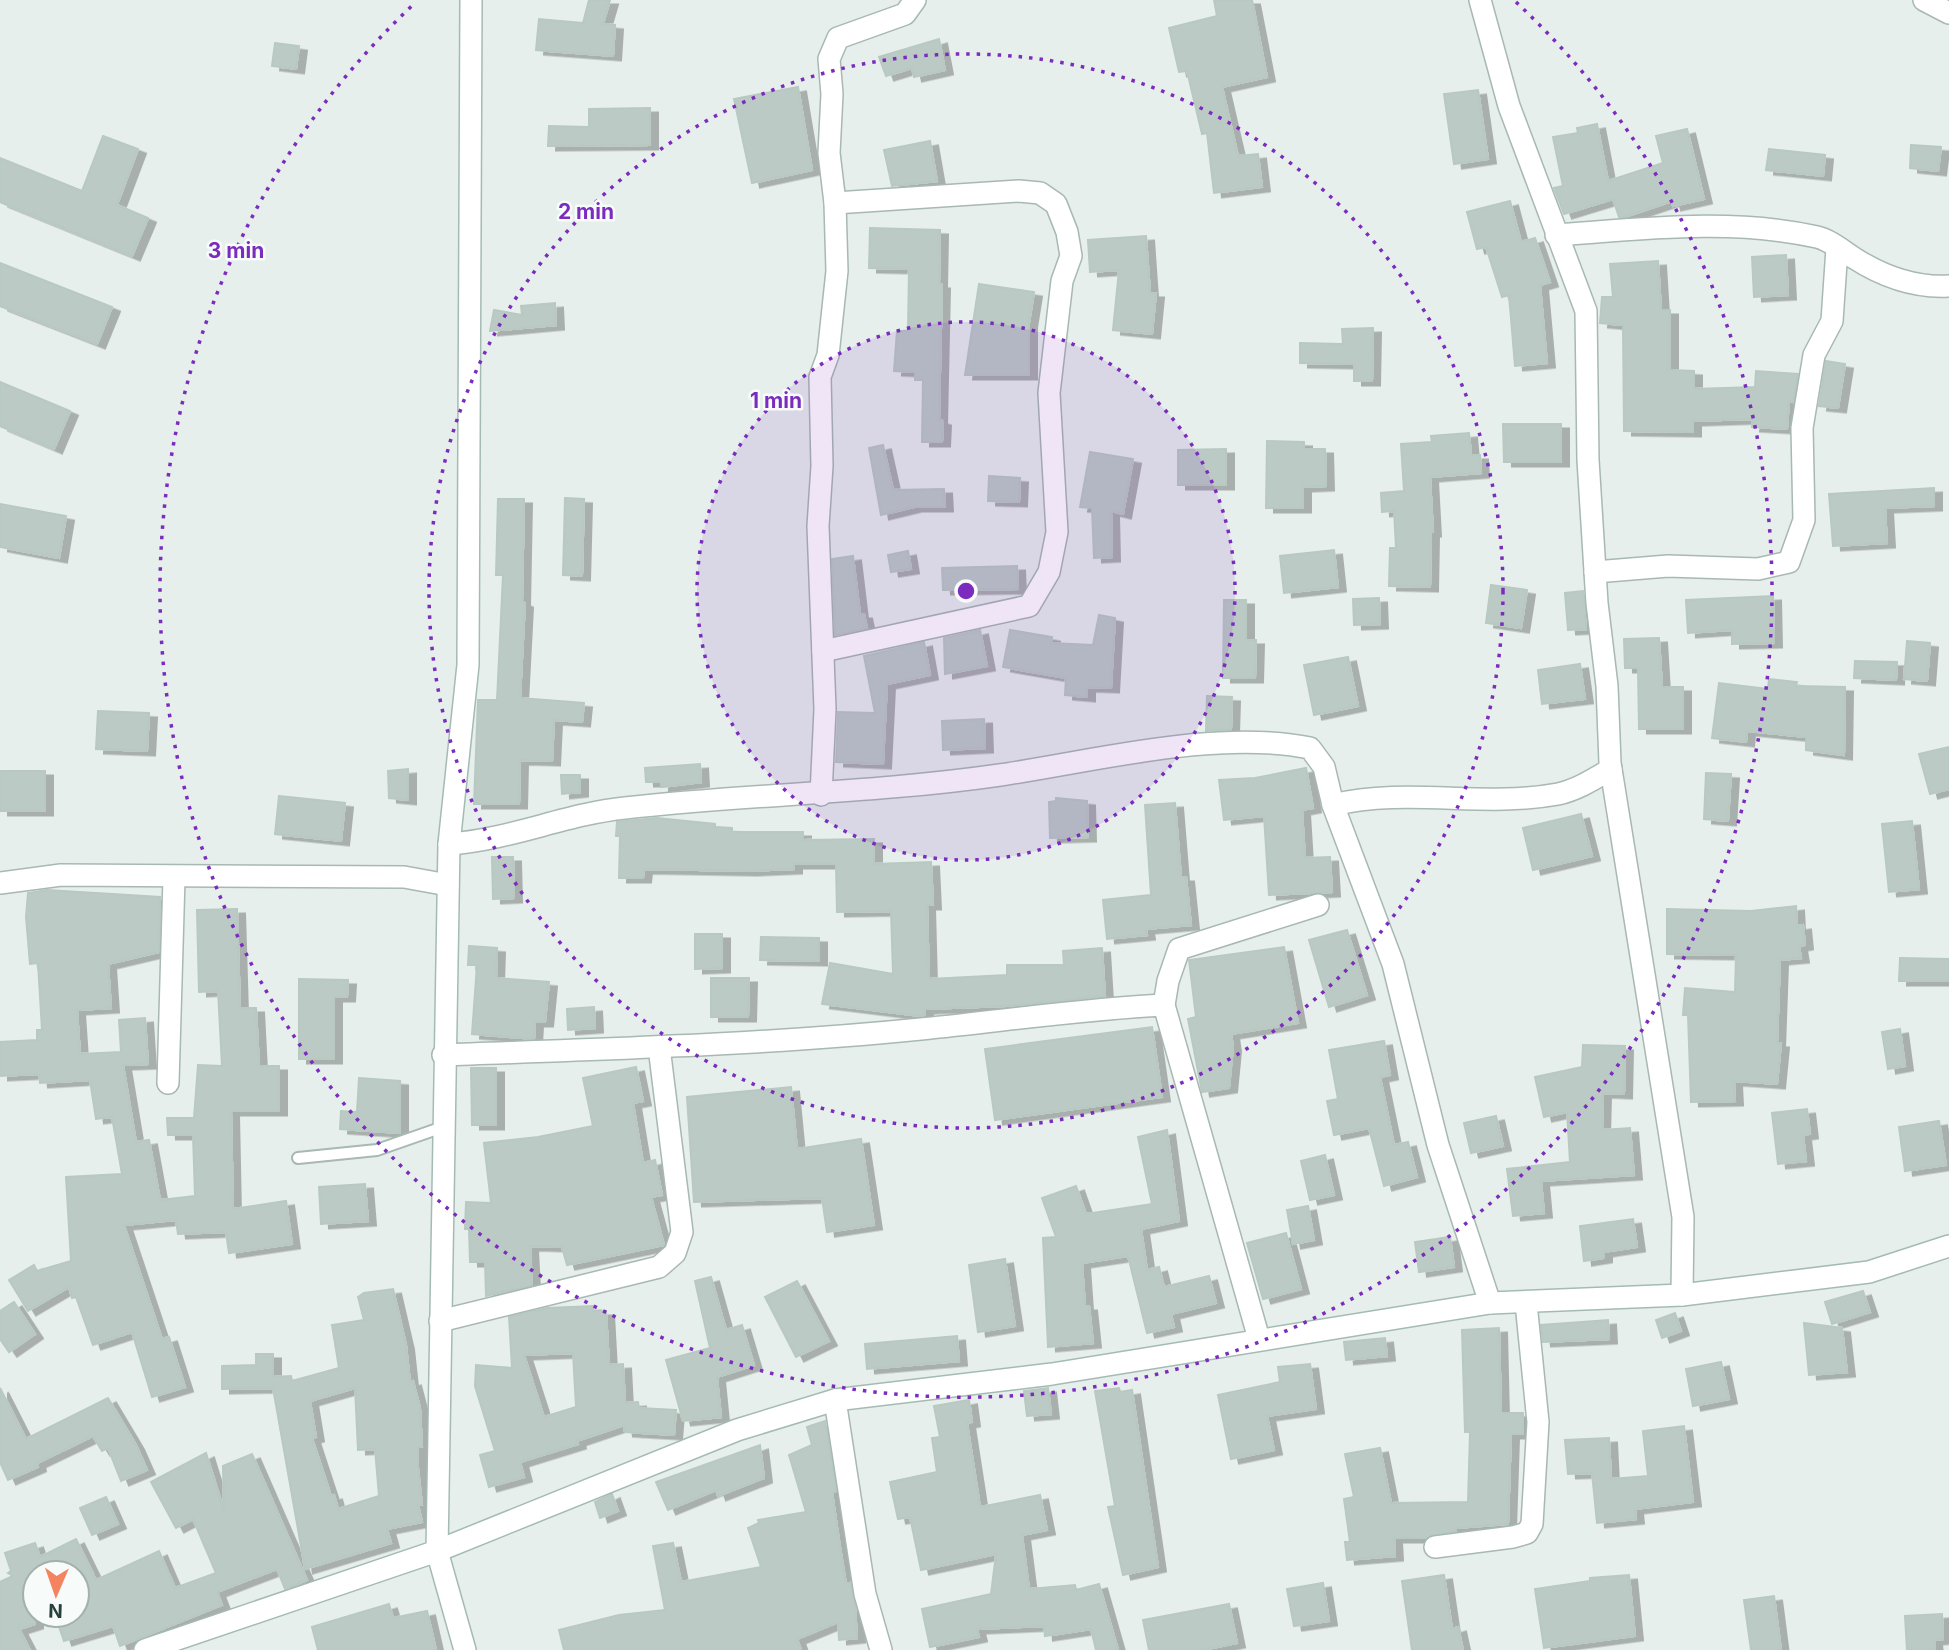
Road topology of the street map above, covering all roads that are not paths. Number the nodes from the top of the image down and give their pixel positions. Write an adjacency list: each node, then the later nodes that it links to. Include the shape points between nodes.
1 (471, 0): 15 (street, via 468,664)
2 (915, 0): 6 (street, via 905,14 838,38 829,59 829,153)
3 (1480, 0): 7 (street, via 1508,106)
4 (1924, 0): 5 (street)
5 (1949, 13)
6 (835, 203): 11 (street, via 837,271 828,355 820,377 818,526); 11 (street, via 1040,193 1056,204 1071,256 1062,281 1049,393 1057,532 1049,572 1029,607)
7 (1556, 235): 8 (street, via 1669,228 1778,230 1821,238); 10 (street, via 1586,311)
8 (1837, 248): 9 (street, via 1873,270 1927,287); 10 (street, via 1832,321 1814,355 1802,428 1804,520 1789,562 1758,569 1668,566)
9 (1949, 286)
10 (1595, 572): 12 (street)
11 (823, 651): 13 (street)
12 (1611, 769): 14 (street, via 1559,794 1361,798); 27 (street, via 1683,1217)
13 (821, 795): 14 (street, via 997,776 1157,750 1277,741 1310,748 1324,766); 15 (street, via 622,808)
14 (1333, 805): 28 (street, via 1392,964 1438,1145)
15 (449, 845): 18 (street)
16 (174, 878): 17 (street, via 61,876); 18 (street, via 404,877); 23 (street)
17 (0, 883)
18 (448, 885): 22 (street)
19 (1318, 905): 20 (street, via 1179,949)
20 (1164, 1005): 21 (street, via 920,1029); 31 (street)
21 (659, 1046): 22 (street); 30 (street, via 682,1232 675,1253 659,1266 620,1279)
22 (443, 1055): 24 (street)
23 (168, 1083)
24 (443, 1127): 25 (lane, via 377,1150); 30 (street)
25 (298, 1158)
26 (1949, 1246): 27 (street, via 1869,1272)
27 (1682, 1295): 29 (street)
28 (1490, 1303): 29 (street); 31 (street)
29 (1526, 1303): 33 (street, via 1538,1422 1532,1524 1527,1533 1513,1538)
30 (440, 1321): 34 (street)
31 (1259, 1339): 32 (street, via 1052,1374)
32 (835, 1400): 34 (street, via 737,1430); 37 (street, via 865,1594)
33 (1435, 1547)
34 (438, 1551): 35 (street); 36 (street)
35 (145, 1650)
36 (465, 1650)
37 (881, 1650)

